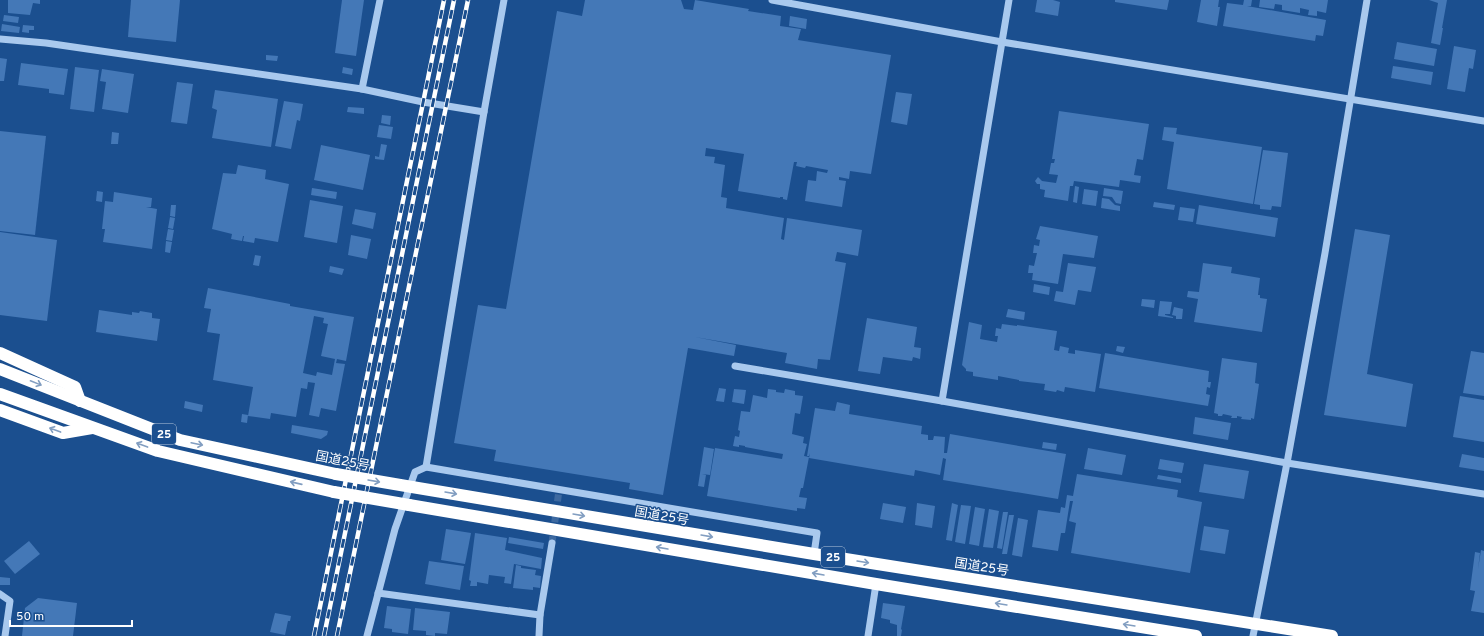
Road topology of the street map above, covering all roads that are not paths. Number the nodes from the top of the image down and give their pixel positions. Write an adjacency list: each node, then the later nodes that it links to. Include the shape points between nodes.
1 (380, 0): 8 (street)
2 (504, 0): 10 (street)
3 (772, 0): 7 (street)
4 (1009, 0): 7 (street)
5 (1366, 0): 9 (street)
6 (0, 39): 8 (street, via 46,43)
7 (1002, 42): 9 (street); 17 (street)
8 (362, 89): 10 (street)
9 (1350, 99): 11 (street); 20 (street)
10 (484, 112): 21 (street)
11 (1484, 121)
12 (0, 353): 16 (highway, via 75,387)
13 (735, 366): 17 (street)
14 (0, 369): 16 (highway, 国道25号 / 25, one-way to 16)
15 (0, 394): 19 (highway, 25)
16 (80, 401): 24 (highway, 国道25号 / 25, one-way to 24, bridge, via 180,440 336,474)
17 (942, 401): 20 (street)
18 (0, 410): 19 (highway, 25, one-way to 18, via 63,433)
19 (93, 428): 25 (highway, 25, one-way to 19, bridge, via 334,492 158,451)
20 (1287, 462): 22 (street); 29 (street)
21 (426, 467): 24 (street, via 817,533); 26 (street, via 415,472 395,529)
22 (1484, 494)
23 (552, 543): 28 (street)
24 (814, 554): 29 (highway, 国道25号 / 25, one-way to 29)
25 (876, 584): 30 (highway, 25, one-way to 25); 34 (street)
26 (378, 593): 28 (street); 32 (street)
27 (0, 594): 31 (street, via 10,601)
28 (540, 614): 33 (street)
29 (1255, 623): 36 (street); 37 (highway, 国道25号 / 25)
30 (1157, 633): 35 (highway, 25)
31 (5, 636)
32 (367, 636)
33 (539, 636)
34 (868, 636)
35 (1192, 636)
36 (1253, 636)
37 (1332, 636)

